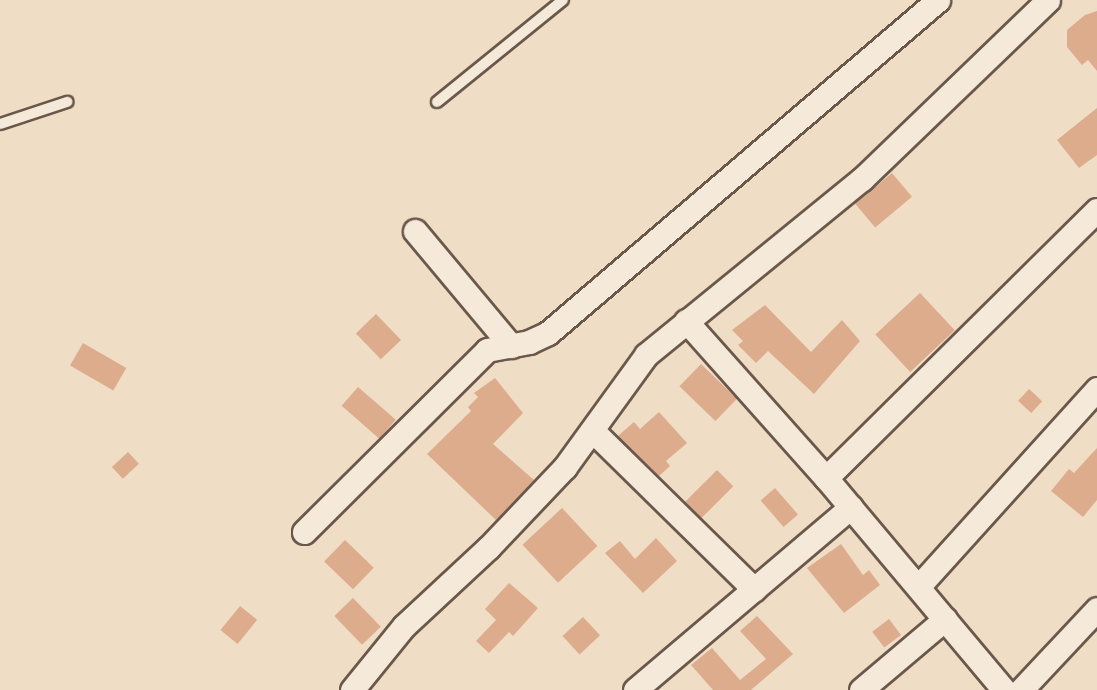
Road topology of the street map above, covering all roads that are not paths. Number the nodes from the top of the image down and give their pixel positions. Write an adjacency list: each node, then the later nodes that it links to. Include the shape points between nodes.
1 (563, 0): 5 (lane)
2 (938, 0): 10 (street, via 548,333)
3 (1035, 3): 9 (street, via 862,179)
4 (67, 102): 6 (lane)
5 (437, 102)
6 (0, 124)
7 (1097, 210): 13 (street)
8 (415, 231): 10 (street)
9 (686, 321): 12 (street, via 646,355); 13 (street)
10 (511, 346): 15 (street, via 487,350 473,362)
11 (1097, 389): 16 (street)
12 (593, 431): 17 (street); 20 (street, via 489,547 404,626)
13 (826, 478): 14 (street)
14 (851, 507): 16 (street); 17 (street)
15 (304, 532)
16 (918, 587): 19 (street)
17 (754, 589): 21 (street)
18 (1097, 609): 24 (street)
19 (945, 619): 22 (street); 23 (street)
20 (352, 690)
21 (635, 690)
22 (861, 690)
23 (1004, 690)
24 (1021, 690)

